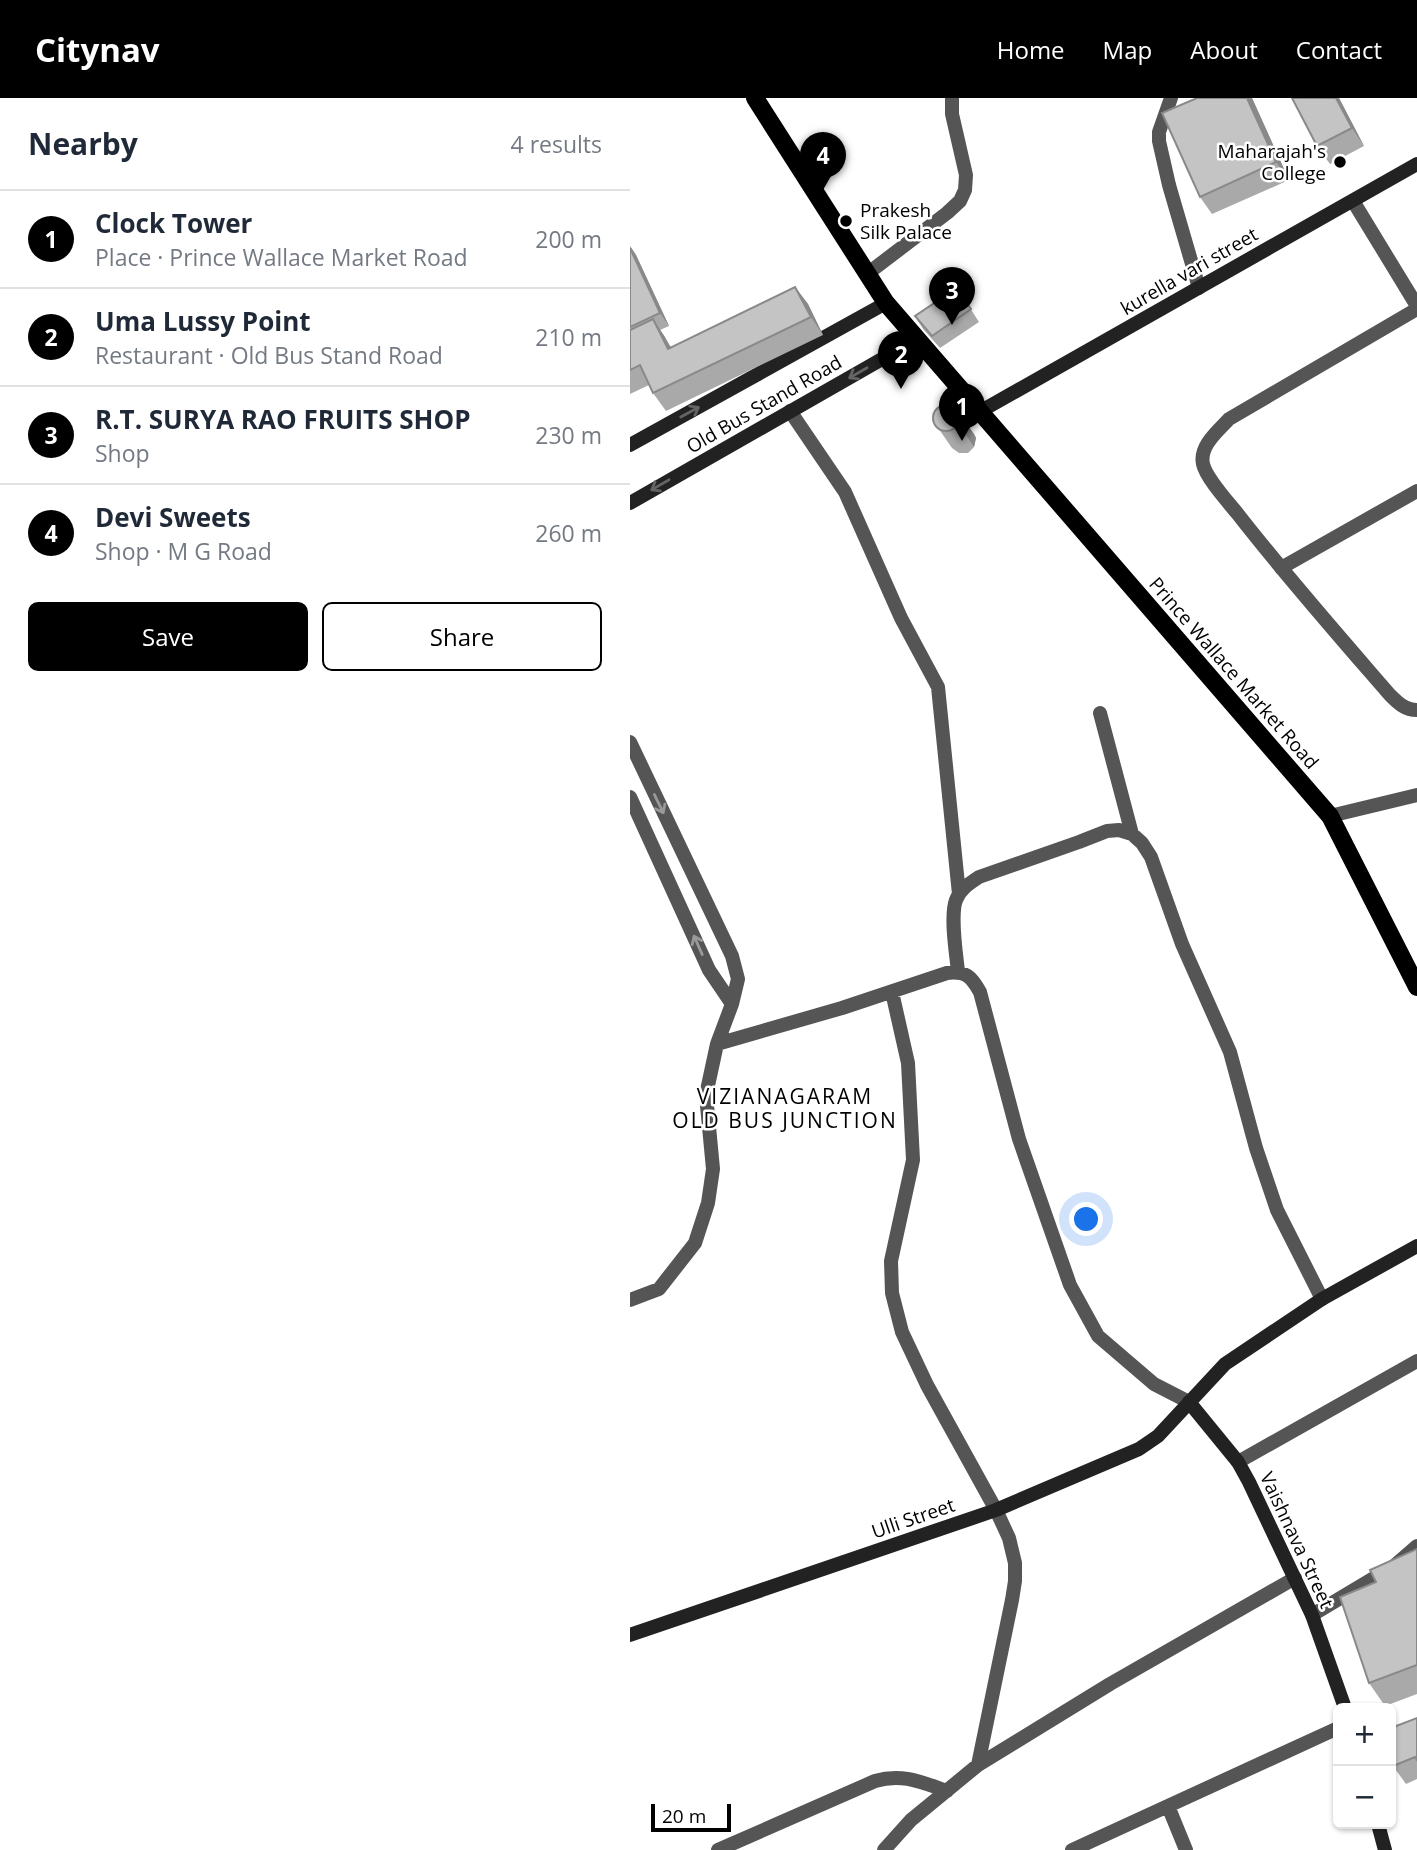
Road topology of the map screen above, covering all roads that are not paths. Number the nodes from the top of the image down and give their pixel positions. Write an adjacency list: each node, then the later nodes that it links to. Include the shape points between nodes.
1 (755, 98): 6 (main road, Prince Wallace Market Road)
2 (953, 98): 6 (street, via 952,114 966,174 960,201)
3 (1171, 98): 7 (street, via 1159,141)
4 (1417, 164): 5 (street, kurella vari street)
5 (1353, 201): 7 (street, kurella vari street); 9 (street)
6 (867, 274): 8 (main road, Prince Wallace Market Road)
7 (1199, 288): 12 (street, kurella vari street)
8 (886, 303): 10 (main road, Prince Wallace Market Road); 13 (street, Old Bus Stand Road, one-way to 8)
9 (1417, 308): 16 (street, via 1229,419 1204,452 1203,465 1214,483)
10 (917, 339): 11 (street, Old Bus Stand Road, one-way to 11); 12 (main road, Prince Wallace Market Road)
11 (790, 411): 15 (street, Old Bus Stand Road, one-way to 15); 24 (street, via 845,492 901,618 938,687)
12 (981, 411): 22 (main road, Prince Wallace Market Road)
13 (630, 444)
14 (1417, 491): 16 (street)
15 (630, 503)
16 (1281, 568): 17 (street, via 1390,695 1403,707)
17 (1417, 710)
18 (1100, 713): 23 (street)
19 (630, 742): 28 (street, one-way to 28, via 732,956 738,979)
20 (1417, 795): 22 (street)
21 (630, 797): 28 (street, one-way to 21, via 709,970)
22 (1331, 816): 26 (main road, Prince Wallace Market Road)
23 (1132, 834): 24 (street, via 1107,831 979,877); 31 (street, via 1151,857 1182,944 1230,1052 1277,1210)
24 (959, 894): 25 (street, via 953,911)
25 (958, 971): 27 (street); 34 (street, via 973,979 980,992 1019,1139 1070,1285 1098,1336 1154,1384)
26 (1417, 987)
27 (892, 992): 29 (street); 36 (street, via 908,1063 913,1160 891,1261 892,1293 902,1332 927,1385)
28 (732, 1004): 29 (street)
29 (717, 1044): 32 (street, via 706,1095 713,1168 695,1243 659,1289)
30 (1417, 1247): 31 (street, Ulli Street)
31 (1322, 1299): 34 (street, Ulli Street, via 1225,1364)
32 (630, 1300)
33 (1417, 1361): 35 (street)
34 (1189, 1402): 35 (street, Vaishnava Street); 36 (street, Ulli Street, via 1158,1436 1139,1449)
35 (1238, 1462): 38 (street, Vaishnava Street)
36 (996, 1510): 40 (street, Ulli Street); 43 (street, via 1009,1538 1015,1581)
37 (1417, 1546): 39 (street, via 1394,1566)
38 (1295, 1578): 39 (street, Vaishnava Street); 43 (street)
39 (1312, 1615): 41 (street, Vaishnava Street)
40 (630, 1635)
41 (1343, 1703)
42 (1333, 1730): 45 (street)
43 (978, 1765): 44 (street)
44 (947, 1790): 47 (street, via 900,1776 888,1777); 48 (street)
45 (1168, 1806): 49 (street); 50 (street)
46 (1379, 1829): 51 (street)
47 (718, 1850)
48 (884, 1850)
49 (1072, 1850)
50 (1186, 1850)
51 (1385, 1850)

